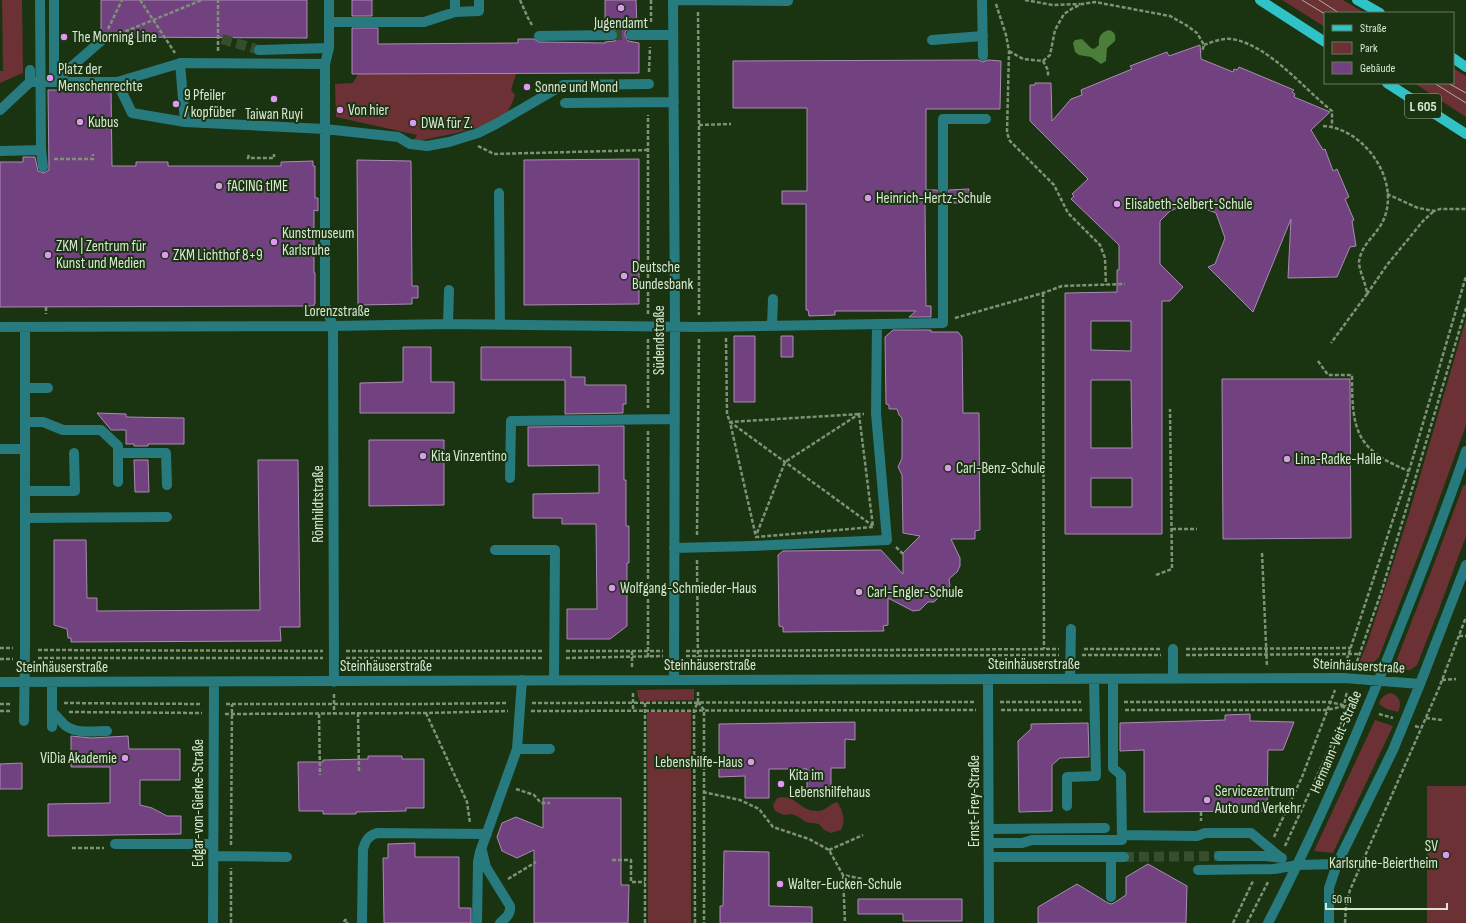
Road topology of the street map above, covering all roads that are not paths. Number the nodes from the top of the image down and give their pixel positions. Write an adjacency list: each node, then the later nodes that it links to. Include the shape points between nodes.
1 (40, 0): 31 (street)
2 (54, 0): 32 (street)
3 (329, 0): 13 (street)
4 (478, 0): 11 (street, via 478,11)
5 (673, 0): 10 (street); 15 (street, Südendstraße)
6 (982, 0): 18 (street)
7 (1260, 0): 21 (main road)
8 (1357, 0): 12 (main road)
9 (455, 1): 11 (street)
10 (788, 1)
11 (455, 12): 13 (street, via 424,22)
12 (1378, 12)
13 (329, 22): 22 (street)
14 (632, 35): 15 (street)
15 (674, 35): 36 (street, Südendstraße)
16 (540, 36): 17 (street)
17 (612, 36)
18 (983, 36): 20 (street); 24 (street)
19 (102, 40): 32 (street)
20 (932, 40)
21 (1324, 41)
22 (329, 48): 23 (street); 27 (street)
23 (259, 50)
24 (983, 56)
25 (1454, 59): 28 (main road)
26 (181, 63): 27 (street); 33 (street); 40 (street)
27 (325, 64): 41 (street)
28 (1466, 66)
29 (30, 70): 30 (street)
30 (30, 82): 31 (street); 38 (street)
31 (41, 82): 32 (street); 44 (street)
32 (54, 82): 33 (street)
33 (117, 82): 40 (street, via 132,113)
34 (649, 84): 41 (street, via 563,85 496,124 449,142 427,146 410,144 398,137)
35 (1389, 84): 42 (main road, L 605)
36 (674, 102): 37 (street); 59 (street, Südendstraße)
37 (565, 103)
38 (0, 110)
39 (986, 119): 47 (street, via 943,119)
40 (185, 122): 41 (street)
41 (325, 129): 55 (street, via 325,305)
42 (1462, 132): 43 (street)
43 (1466, 139)
44 (41, 150): 45 (street); 46 (street)
45 (0, 151)
46 (43, 166)
47 (943, 188)
48 (499, 192): 54 (street)
49 (943, 205): 53 (street, Lorenzstraße, via 943,323)
50 (449, 290): 52 (street)
51 (773, 299): 56 (street)
52 (448, 324): 54 (street, Lorenzstraße); 55 (street, Lorenzstraße)
53 (877, 324): 56 (street, Lorenzstraße); 76 (street, via 876,413 887,540 754,542)
54 (500, 325): 59 (street, Lorenzstraße)
55 (333, 326): 58 (street, Lorenzstraße); 94 (street, Römhildtstraße)
56 (772, 326): 59 (street, Lorenzstraße)
57 (0, 327): 58 (street, Lorenzstraße)
58 (25, 327): 60 (street)
59 (675, 327): 62 (street, Südendstraße)
60 (25, 388): 61 (street); 63 (street)
61 (48, 388)
62 (674, 419): 70 (street, via 511,421); 76 (street, Südendstraße)
63 (25, 422): 64 (street); 68 (street, via 43,422 63,430 101,430 118,446)
64 (25, 449): 65 (street); 73 (street)
65 (0, 450)
66 (1466, 451): 69 (street, Hermann-Veit-Straße)
67 (74, 453): 73 (street, via 75,491)
68 (118, 454): 71 (street); 72 (street, via 166,453)
69 (1462, 473): 89 (street, Hermann-Veit-Straße)
70 (510, 478)
71 (118, 482)
72 (167, 485)
73 (25, 491): 75 (street)
74 (167, 517): 75 (street)
75 (25, 518): 91 (street)
76 (674, 548): 81 (street, Südendstraße)
77 (495, 550): 88 (street, via 555,550)
78 (1466, 564): 95 (street)
79 (1070, 629): 83 (street)
80 (1173, 652): 86 (street)
81 (674, 679): 82 (street, Steinhäuserstraße); 88 (street, Steinhäuserstraße)
82 (988, 679): 83 (street, Steinhäuserstraße); 104 (street, Ernst-Frey-Straße)
83 (1070, 679): 84 (street, Steinhäuserstraße)
84 (1094, 679): 85 (street, Steinhäuserstraße); 102 (street, via 1096,776 1067,777)
85 (1113, 679): 86 (street, Steinhäuserstraße); 106 (street, via 1113,768 1121,775)
86 (1173, 679): 89 (street, Steinhäuserstraße, via 1351,678)
87 (522, 680): 88 (street, Steinhäuserstraße); 94 (street, Steinhäuserstraße); 100 (street)
88 (554, 680)
89 (1378, 681): 95 (street, Steinhäuserstraße); 118 (street, Hermann-Veit-Straße, via 1347,758)
90 (0, 682): 91 (street, Steinhäuserstraße)
91 (25, 682): 92 (street, Steinhäuserstraße); 97 (street)
92 (52, 682): 93 (street, Steinhäuserstraße); 96 (street)
93 (214, 682): 94 (street, Steinhäuserstraße); 109 (street, Edgar-von-Gierke-Straße)
94 (334, 682)
95 (1420, 684): 119 (street, via 1393,750)
96 (52, 708): 98 (street); 99 (street, via 64,725 71,728)
97 (24, 712)
98 (52, 727)
99 (107, 731)
100 (517, 749): 101 (street); 105 (street)
101 (550, 749)
102 (1067, 806)
103 (1105, 828): 104 (street)
104 (989, 829): 107 (street, Ernst-Frey-Straße)
105 (487, 834): 110 (street); 123 (street, via 370,835 363,849)
106 (1122, 835): 107 (street, via 1122,840 1032,840 1022,843); 117 (street, via 1197,836 1205,833 1251,833)
107 (989, 843): 114 (street, Ernst-Frey-Straße)
108 (115, 844): 109 (street)
109 (213, 844): 111 (street, Edgar-von-Gierke-Straße)
110 (482, 847): 124 (street, via 478,862); 125 (street, via 486,867 510,906 508,916)
111 (213, 856): 113 (street); 122 (street, Edgar-von-Gierke-Straße)
112 (1219, 856): 117 (street)
113 (287, 857)
114 (989, 857): 115 (street); 126 (street, Ernst-Frey-Straße)
115 (1111, 857): 116 (street); 121 (street)
116 (1124, 857)
117 (1280, 857): 118 (street)
118 (1298, 864): 119 (street); 120 (street, via 1274,869); 127 (street, Hermann-Veit-Straße)
119 (1337, 864): 128 (street, via 1329,888)
120 (1198, 870)
121 (1111, 897)
122 (213, 923)
123 (362, 923)
124 (477, 923)
125 (500, 923)
126 (989, 923)
127 (1268, 923)
128 (1329, 923)

